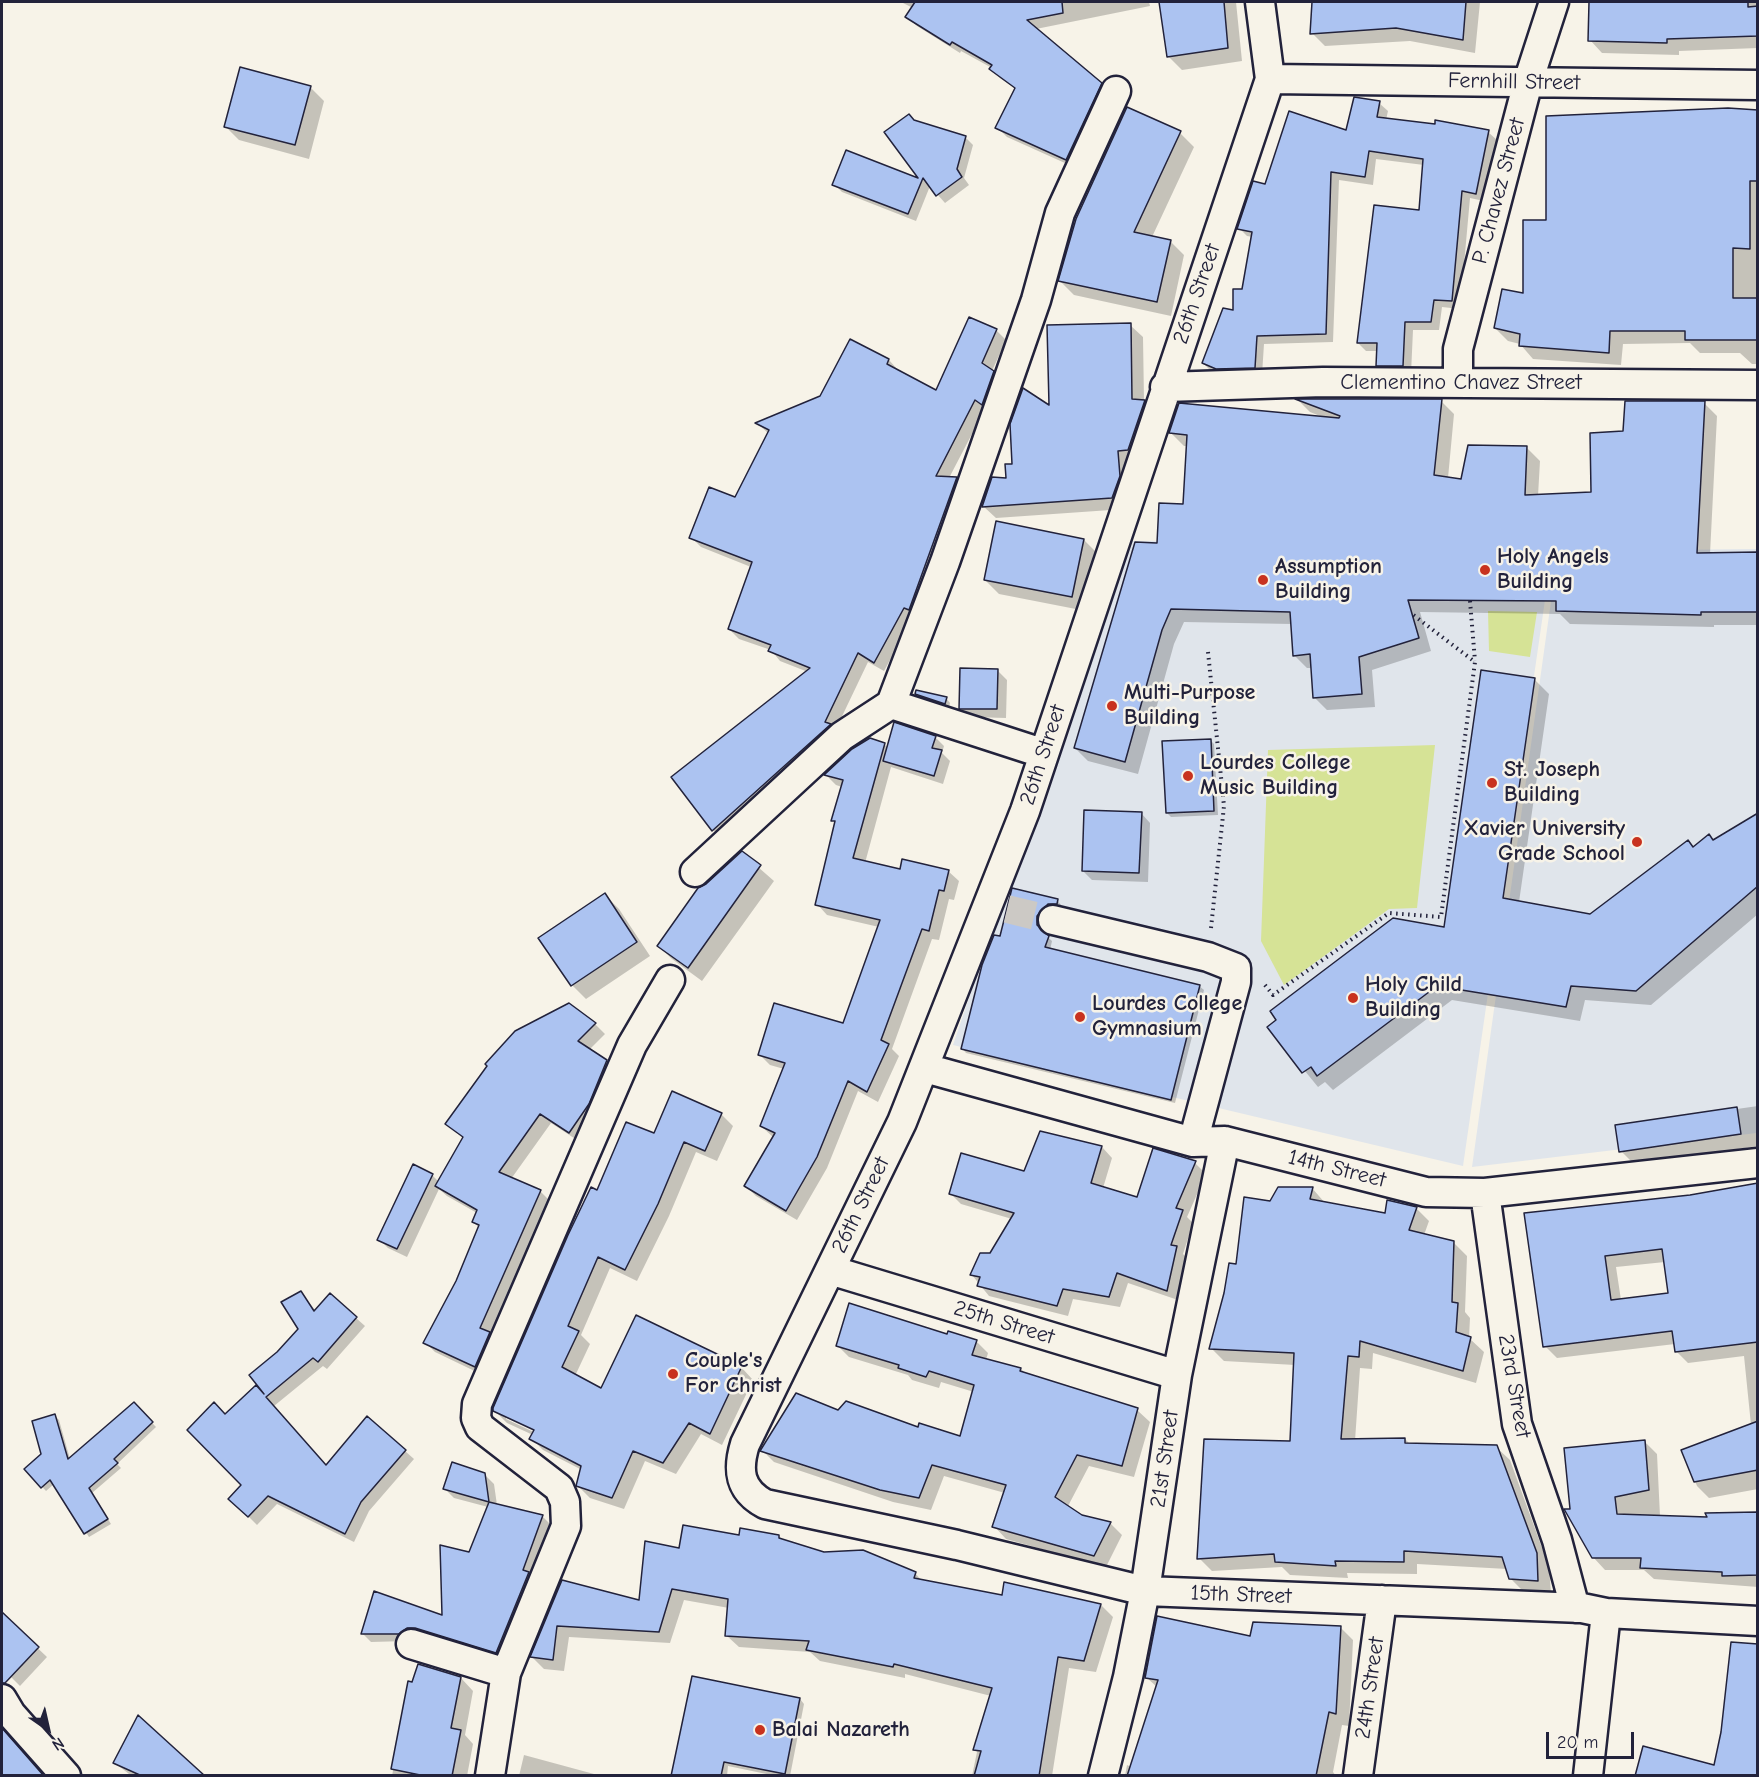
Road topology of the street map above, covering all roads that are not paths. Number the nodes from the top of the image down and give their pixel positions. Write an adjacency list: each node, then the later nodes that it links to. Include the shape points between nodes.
1 (1260, 2): 3 (street, 26th Street)
2 (1554, 2): 4 (street, P. Chavez Street)
3 (1270, 79): 4 (street, Fernhill Street); 9 (street, 26th Street)
4 (1528, 82): 5 (street, Fernhill Street); 7 (street, P. Chavez Street, via 1458,349)
5 (1758, 85)
6 (1116, 91): 10 (street, via 1060,213 1036,300)
7 (1458, 382): 8 (street, Clementino Chavez Street); 9 (street, Clementino Chavez Street)
8 (1758, 385)
9 (1165, 387): 11 (street, 26th Street)
10 (891, 704): 11 (street); 12 (street, via 842,736)
11 (1042, 753): 15 (street, 26th Street, via 998,906)
12 (695, 872)
13 (1053, 920): 17 (street, via 1208,957 1236,968 1236,982)
14 (670, 980): 29 (street, via 632,1045 477,1404 480,1427 559,1488 567,1513 566,1526)
15 (925, 1068): 17 (street, 14th Street); 20 (street, 26th Street)
16 (1225, 1141): 17 (street, 14th Street); 19 (street, 14th Street, via 1426,1192); 21 (street, 21st Street)
17 (1193, 1142)
18 (1758, 1163): 19 (street, 14th Street)
19 (1485, 1193): 25 (street, 23rd Street, via 1516,1424 1557,1540)
20 (830, 1270): 21 (street, 25th Street); 22 (street, 26th Street, via 745,1443 739,1461)
21 (1177, 1375): 23 (street, 21st Street)
22 (742, 1482): 23 (street, 15th Street, via 754,1498 765,1504)
23 (1145, 1591): 24 (street, 15th Street); 33 (street, 21st Street)
24 (1382, 1600): 25 (street, 15th Street); 34 (street, 24th Street)
25 (1575, 1608): 26 (street, 15th Street)
26 (1606, 1613): 27 (street, 15th Street); 35 (street)
27 (1758, 1621)
28 (411, 1644): 29 (street)
29 (506, 1673): 32 (street)
30 (2, 1699): 31 (street)
31 (66, 1776)
32 (490, 1776)
33 (1102, 1776)
34 (1358, 1776)
35 (1588, 1776)

